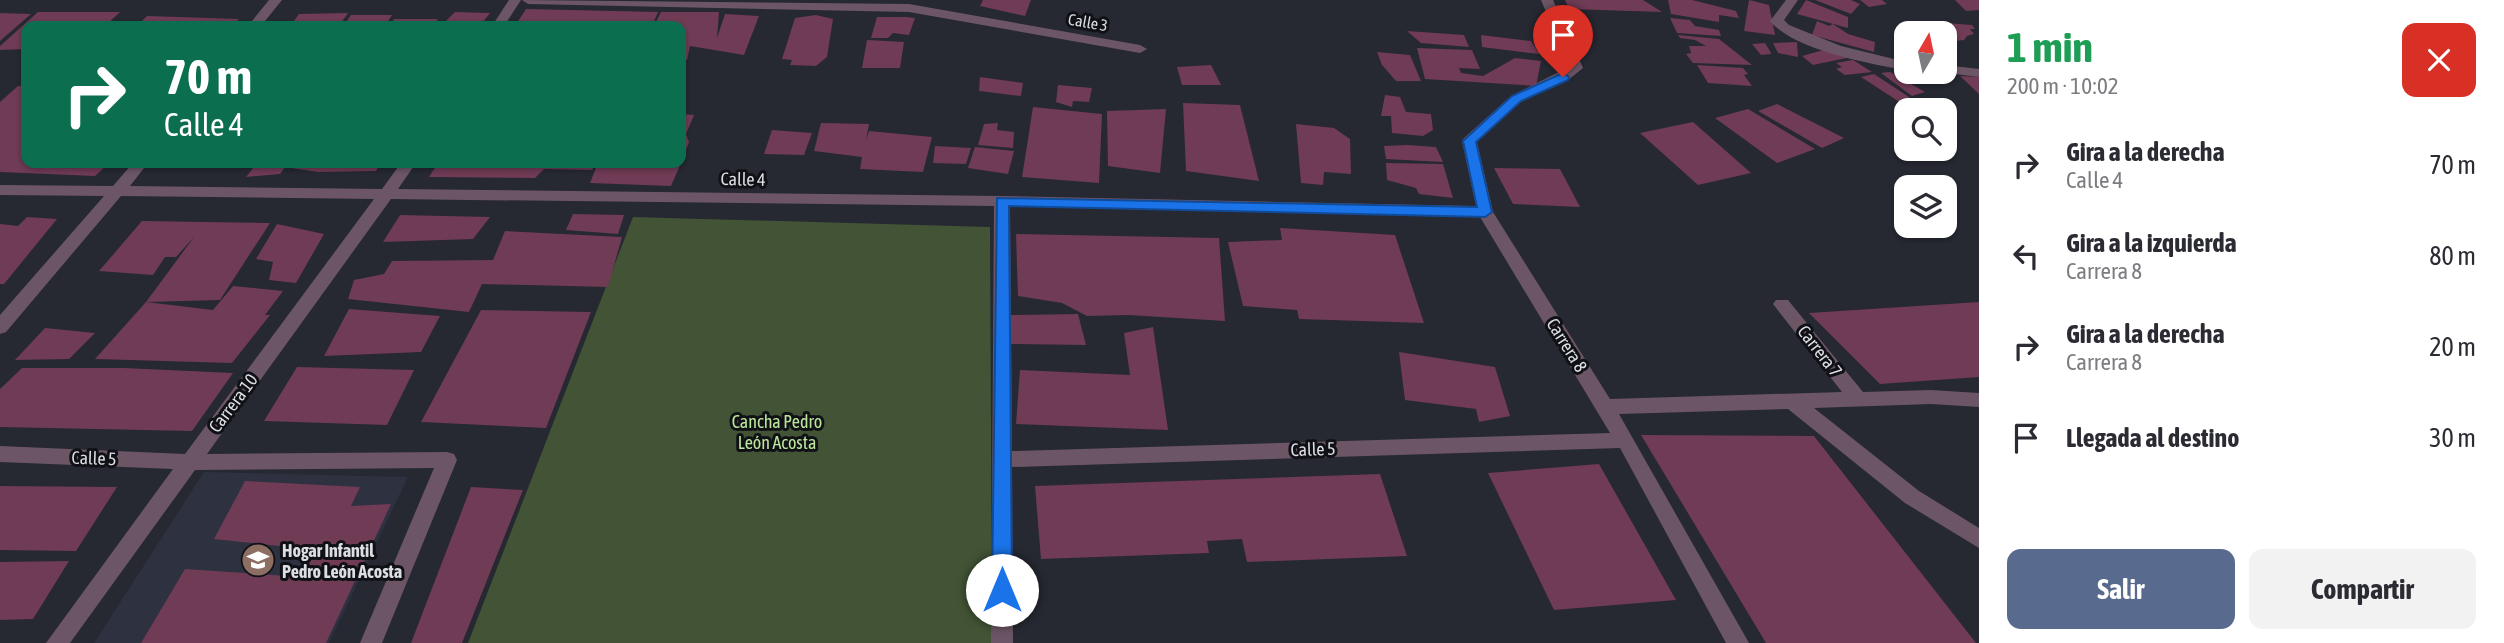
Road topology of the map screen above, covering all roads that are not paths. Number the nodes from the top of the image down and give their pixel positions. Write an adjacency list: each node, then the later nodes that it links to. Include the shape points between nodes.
1 (276, 0): 6 (street)
2 (515, 0): 7 (street)
3 (528, 0): 8 (street, Calle 3, via 909,8)
4 (1547, 0): 18 (street, Carrera 8, via 1576,68 1517,99 1469,141)
5 (1792, 0): 9 (street, via 1777,21 1780,26 1811,40)
6 (258, 21)
7 (501, 21)
8 (1140, 49)
9 (1894, 63)
10 (1957, 70): 11 (street)
11 (1979, 73)
12 (137, 168): 15 (street)
13 (406, 168): 16 (street, Carrera 10)
14 (0, 190): 15 (street, Calle 4)
15 (116, 193): 16 (street, Calle 4); 20 (street)
16 (388, 195): 17 (street, Calle 4); 28 (street, Carrera 10)
17 (1002, 201): 18 (street, Calle 4); 27 (street)
18 (1485, 212): 24 (street, Carrera 8)
19 (1782, 304): 21 (street, Carrera 7)
20 (0, 327)
21 (1858, 399): 22 (street); 23 (street)
22 (1979, 400)
23 (1793, 402): 24 (street); 29 (street, via 1912,496)
24 (1605, 407): 25 (street, Carrera 8)
25 (1625, 440): 27 (street, Calle 5); 33 (street, Carrera 8)
26 (0, 454): 28 (street, Calle 5)
27 (1001, 458): 32 (street)
28 (188, 462): 30 (street, Carrera 10); 31 (street, Calle 5, via 447,460)
29 (1979, 539)
30 (57, 643)
31 (371, 643)
32 (1002, 643)
33 (1738, 643)

